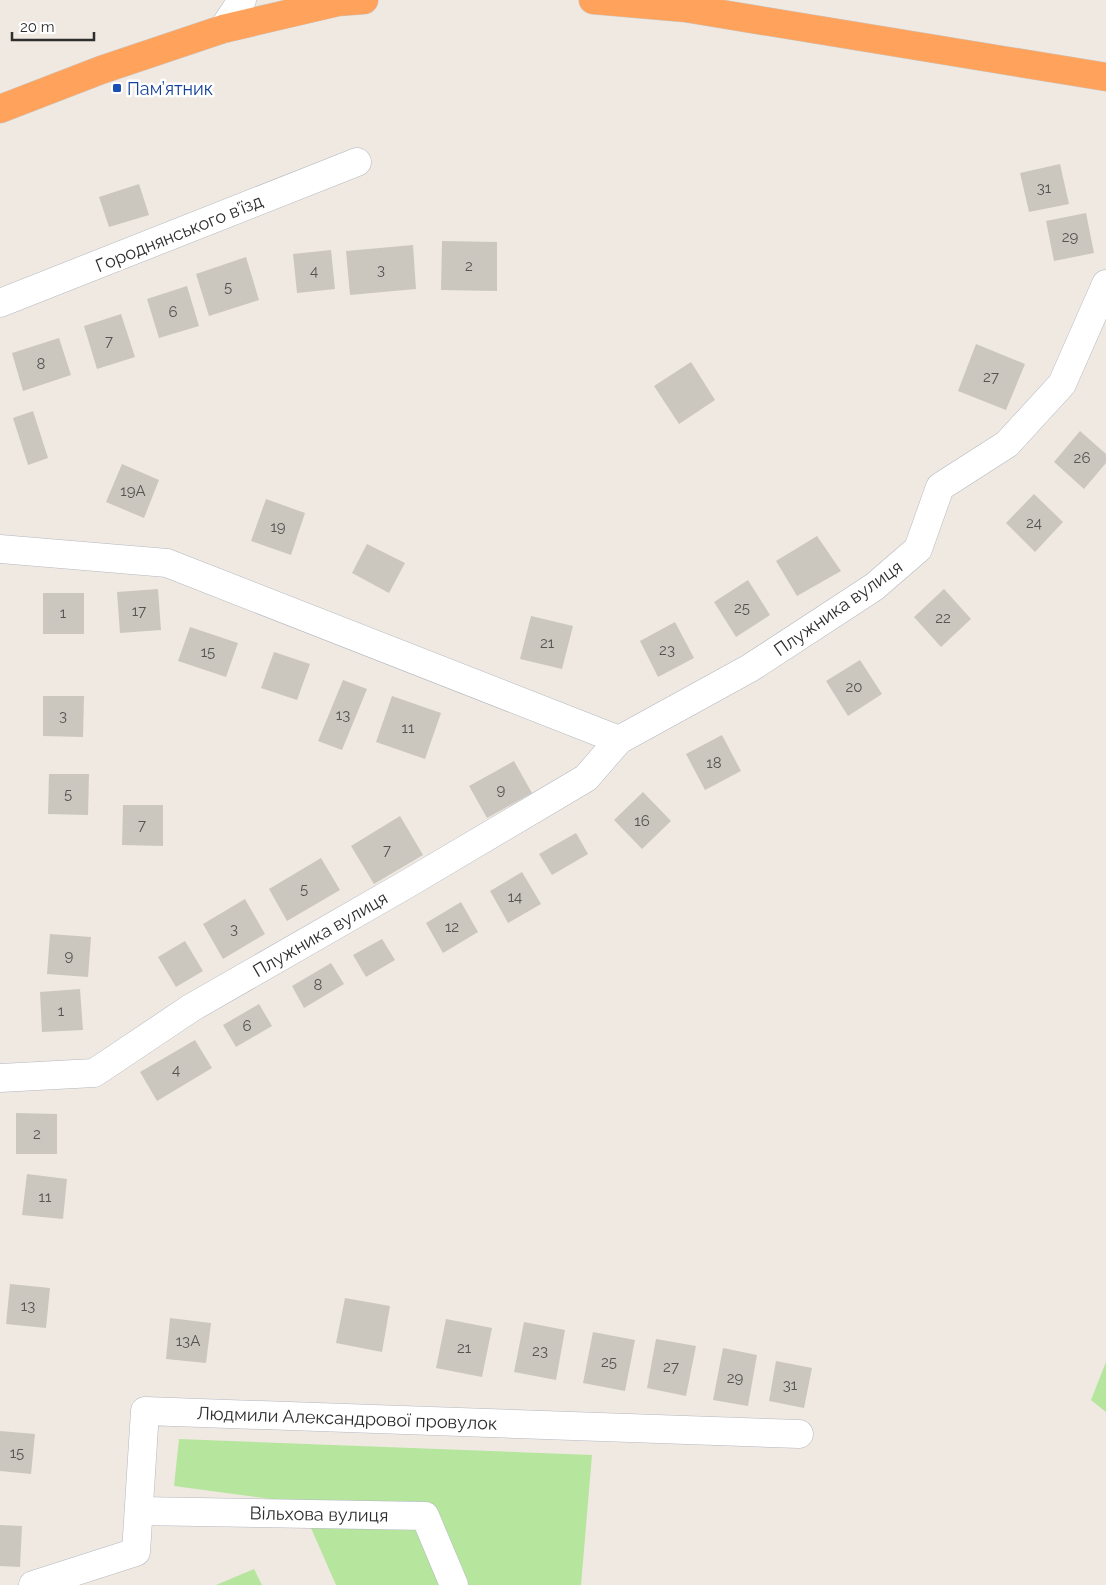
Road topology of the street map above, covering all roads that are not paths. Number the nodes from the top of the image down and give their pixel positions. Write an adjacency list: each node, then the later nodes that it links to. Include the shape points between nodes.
1 (242, 0): 4 (street)
2 (364, 0): 4 (highway, via 338,2)
3 (593, 0): 5 (highway, via 684,8)
4 (223, 29): 6 (highway, via 101,70)
5 (1106, 77)
6 (0, 109)
7 (357, 162): 9 (street, Городнянського в’їзд)
8 (1106, 284): 11 (street, Плужника вулиця, via 1062,384 1007,444 940,487 918,550 874,586 750,668)
9 (0, 303)
10 (0, 548): 11 (street, via 168,563)
11 (619, 740): 12 (street, Плужника вулиця, via 586,778 191,1008 94,1073)
12 (0, 1078)
13 (798, 1434): 14 (street, Людмили Александрової провулок, via 145,1411)
14 (139, 1511): 15 (street, Людмили Александрової провулок, via 136,1552); 16 (street, Вільхова вулиця, via 425,1516)
15 (34, 1585)
16 (454, 1585)

